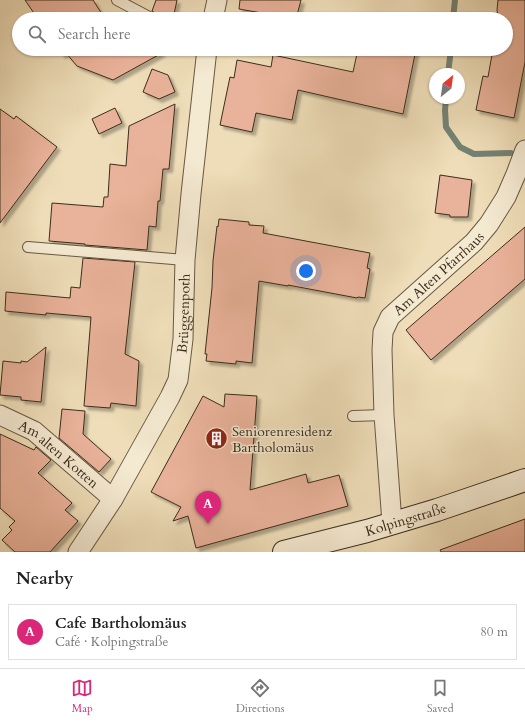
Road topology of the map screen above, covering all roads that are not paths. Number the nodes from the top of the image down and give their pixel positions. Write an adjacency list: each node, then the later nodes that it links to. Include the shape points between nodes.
1 (117, 0): 3 (lane)
2 (217, 0): 4 (street)
3 (140, 12)
4 (214, 12)
5 (206, 56): 8 (street, Brüggenpoth)
6 (525, 150): 10 (street, Am Alten Pfarrhaus, via 506,197 489,224 474,242 390,317 383,332)
7 (28, 247): 8 (lane)
8 (185, 260): 13 (street, Brüggenpoth, via 183,339 178,380)
9 (0, 415): 13 (street, Am alten Kotten, via 34,431)
10 (384, 415): 11 (lane); 14 (street, Am Alten Pfarrhaus)
11 (353, 416)
12 (525, 480): 14 (main road, Kolpingstraße)
13 (113, 500): 15 (street, Brüggenpoth)
14 (392, 523): 16 (main road, Kolpingstraße)
15 (78, 552)
16 (284, 552)

